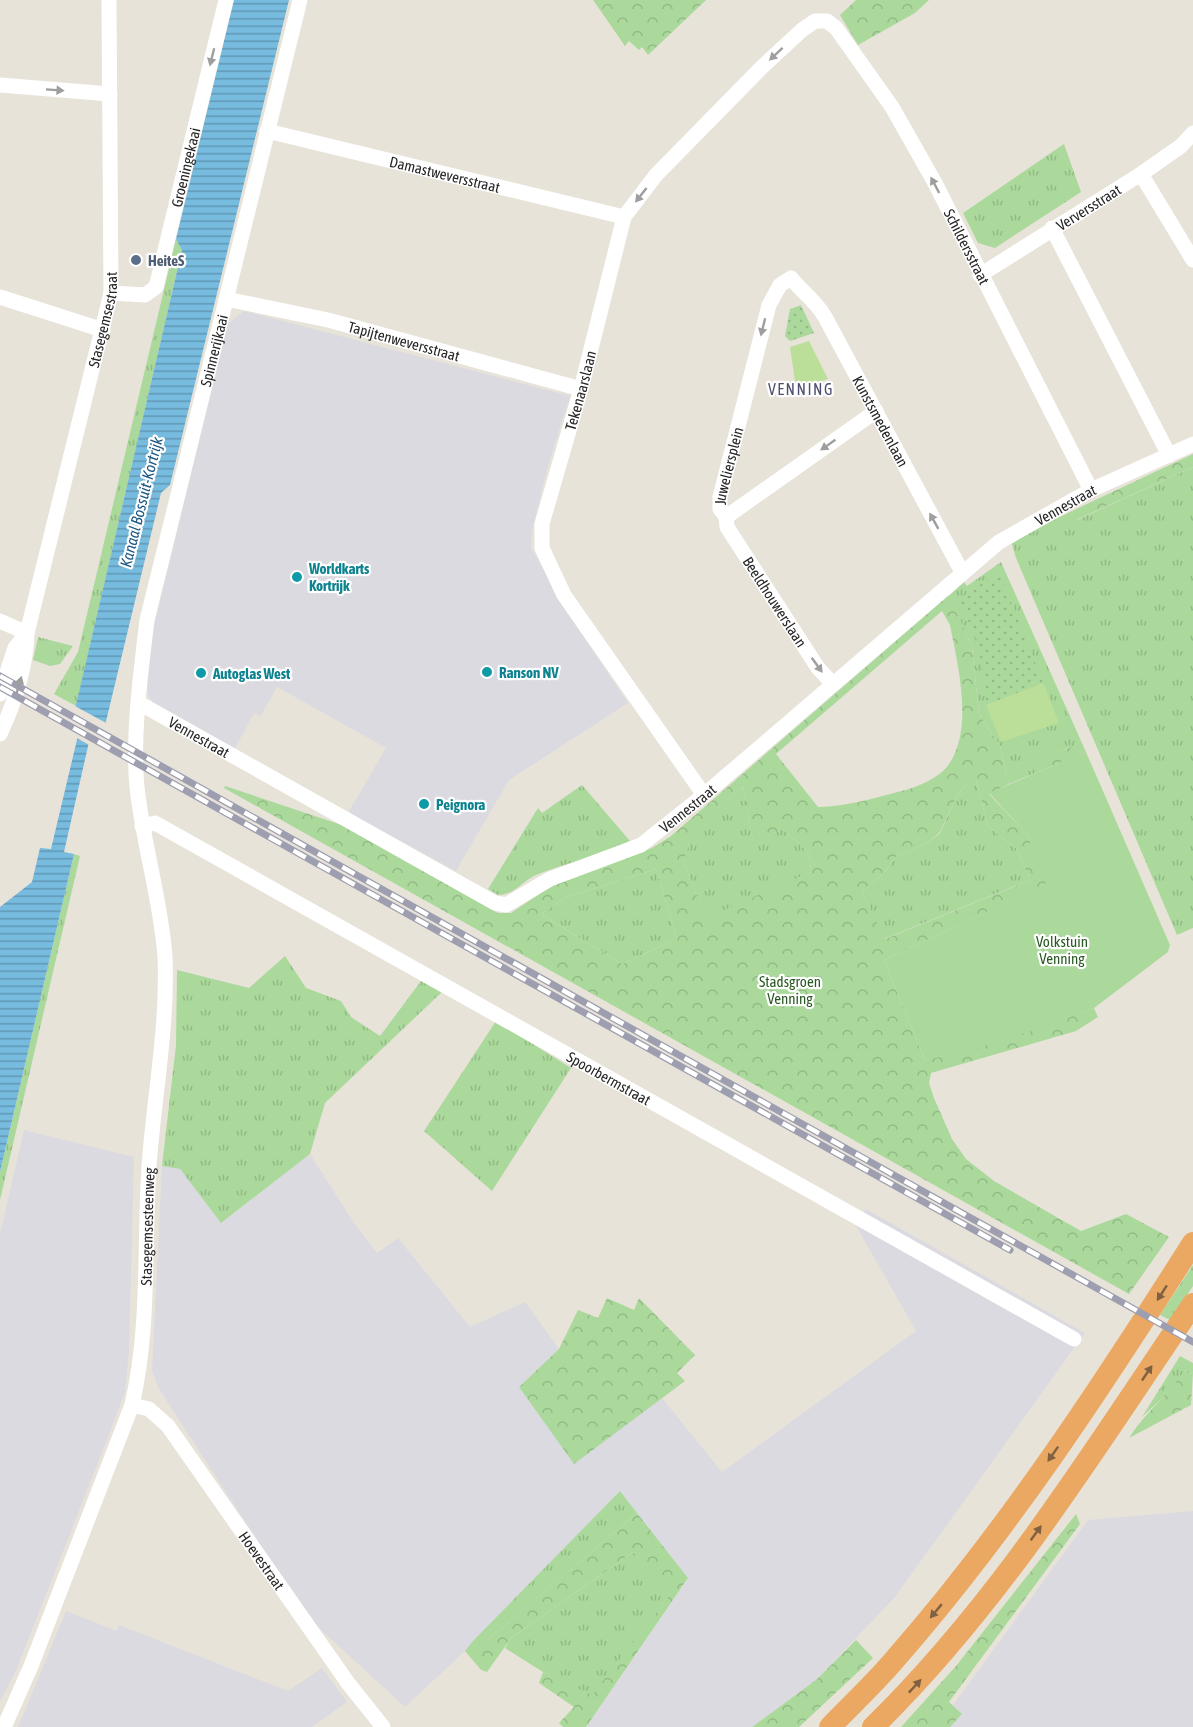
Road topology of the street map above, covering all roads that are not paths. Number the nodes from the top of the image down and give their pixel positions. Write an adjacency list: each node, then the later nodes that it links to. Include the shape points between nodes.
1 (109, 0): 6 (street, Stasegemsestraat)
2 (226, 0): 15 (street, Groeningekaai, one-way to 15, via 158,281 151,293)
3 (300, 0): 7 (street, Spinnerijkaai)
4 (821, 19): 10 (street, Tekenaarslaan, one-way to 10, via 802,30 762,67 656,175); 13 (street, Schildersstraat, one-way to 4, via 892,107 836,28)
5 (0, 85): 6 (street, one-way to 6)
6 (110, 94): 15 (street, Stasegemsestraat)
7 (267, 132): 10 (street, Damastweversstraat); 17 (street, Spinnerijkaai)
8 (1193, 134): 9 (street, Verversstraat)
9 (1141, 174): 11 (street, Verversstraat); 12 (street)
10 (624, 217): 19 (street, Tekenaarslaan)
11 (1052, 228): 13 (street, Verversstraat); 22 (street)
12 (1191, 252)
13 (980, 275): 23 (street, Schildersstraat)
14 (791, 278): 20 (street, Kunstsmedenlaan, via 821,309); 24 (street, Juweliersplein, one-way to 24, via 780,285 769,305 720,497 720,509)
15 (111, 293): 18 (street, Stasegemsestraat)
16 (0, 297): 18 (street)
17 (226, 299): 19 (street, Tapijtenweversstraat, via 328,320); 30 (street, Spinnerijkaai, via 147,620)
18 (103, 330): 27 (street, Stasegemsestraat)
19 (581, 389): 32 (street, Tekenaarslaan, via 542,524 542,548 564,595)
20 (876, 411): 24 (street, Juweliersplein, one-way to 24); 25 (street, Kunstsmedenlaan, one-way to 20)
21 (1193, 444): 22 (street, Vennestraat)
22 (1169, 455): 23 (street, Vennestraat)
23 (1091, 490): 25 (street, Vennestraat, via 1022,527)
24 (726, 517): 28 (street, Beeldhouwerslaan, one-way to 28, via 727,527)
25 (962, 572): 28 (street, Vennestraat)
26 (0, 621): 27 (street)
27 (27, 633): 29 (street, via 15,648); 31 (street, one-way to 27, via 21,678)
28 (832, 684): 32 (street, Vennestraat)
29 (0, 694)
30 (139, 703): 32 (street, Vennestraat, via 495,903 506,905 550,879 641,845); 33 (street, Stasegemsesteenweg, via 136,785)
31 (0, 734)
32 (704, 795)
33 (142, 826): 36 (street, Spoorbermstraat, via 154,823); 37 (street, Stasegemsesteenweg, via 162,925 165,985 149,1166 144,1335)
34 (1193, 1243): 40 (highway, one-way to 40, via 1114,1366 1002,1526 895,1660)
35 (1193, 1304): 41 (highway, one-way to 35, via 916,1685 979,1609 1066,1491)
36 (1074, 1339)
37 (132, 1405): 38 (street, Stasegemsesteenweg); 39 (street, Hoevestraat, via 148,1409 168,1426)
38 (4, 1727)
39 (383, 1727)
40 (830, 1727)
41 (873, 1727)

